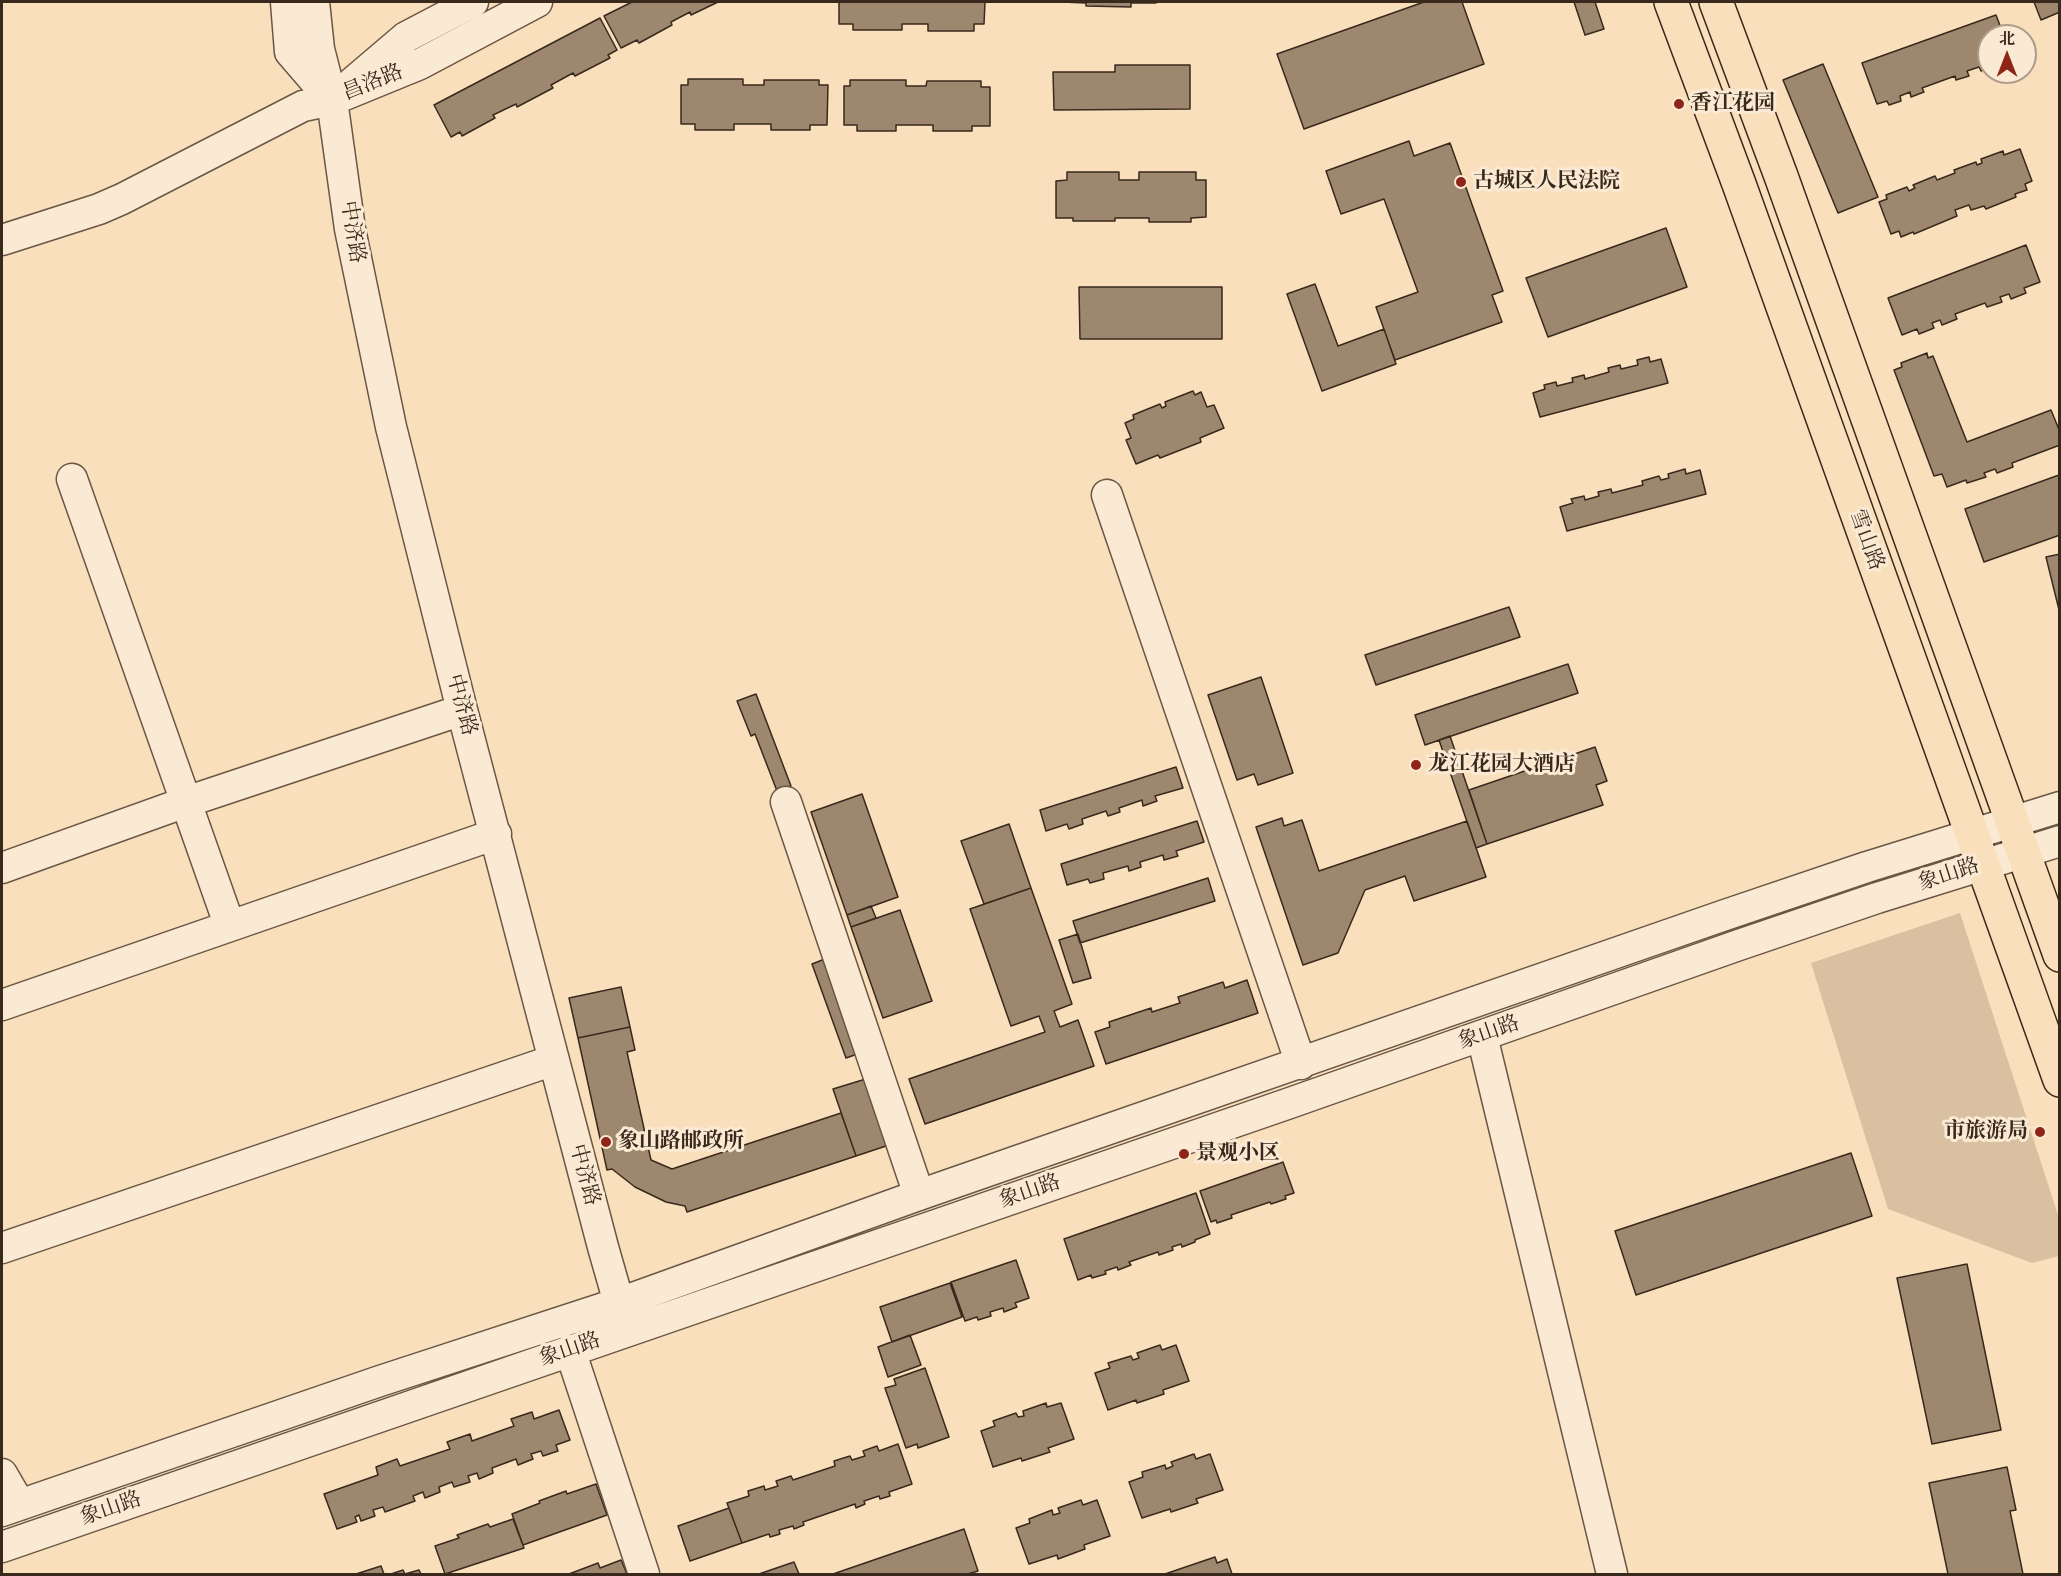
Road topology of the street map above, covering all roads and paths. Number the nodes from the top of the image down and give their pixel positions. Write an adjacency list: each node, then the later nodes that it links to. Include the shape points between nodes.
1 (286, 2): 7 (street, via 290,52)
2 (314, 2): 7 (street, 中济路, via 319,49)
3 (473, 2): 7 (street, 昌洛路, via 406,37)
4 (537, 2): 7 (street, 昌洛路, via 420,64)
5 (1671, 2): 17 (main road, 雪山路)
6 (1716, 2): 15 (main road, 雪山路)
7 (332, 100): 8 (street, via 303,106 99,209); 11 (street, 中济路, via 350,229 378,373)
8 (2, 240)
9 (72, 479): 12 (street)
10 (1107, 495): 27 (street)
11 (462, 710): 12 (street); 16 (street, 中济路)
12 (186, 802): 21 (street); 22 (street)
13 (786, 802): 29 (street)
14 (2060, 807): 15 (street, 象山路)
15 (2011, 821): 17 (street, 象山路); 19 (main road, 雪山路)
16 (496, 834): 22 (street); 26 (street, 中济路)
17 (1971, 834): 20 (main road, 雪山路); 27 (street, 象山路, via 1725,915)
18 (2060, 841): 19 (street, 象山路)
19 (2023, 852): 20 (street, 象山路); 23 (main road, 雪山路)
20 (1982, 865): 25 (street, 象山路); 28 (main road, 雪山路)
21 (2, 868)
22 (229, 924): 24 (street)
23 (2060, 955)
24 (2, 1005)
25 (1482, 1036): 32 (street, 象山路); 37 (street)
26 (554, 1060): 30 (street); 31 (street, 中济路)
27 (1301, 1064): 29 (street, 象山路)
28 (2060, 1080)
29 (919, 1195): 31 (street, 象山路)
30 (2, 1248)
31 (619, 1304): 34 (street, 象山路, via 380,1380)
32 (570, 1350): 35 (street, 象山路); 36 (street)
33 (2, 1474): 34 (street)
34 (11, 1508)
35 (2, 1546)
36 (644, 1575)
37 (1612, 1575)

